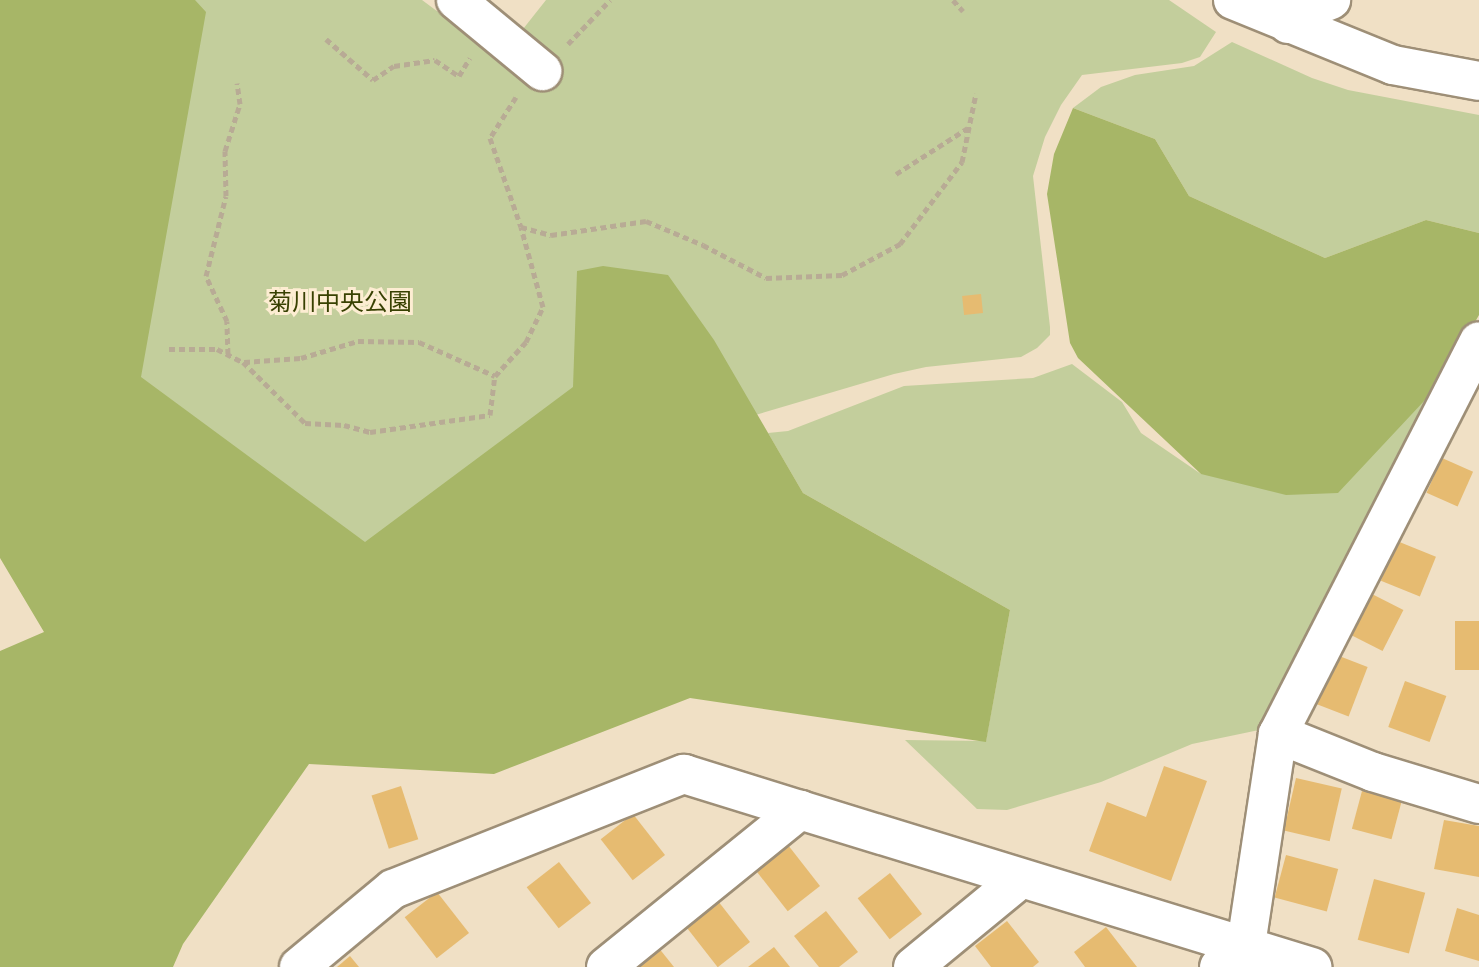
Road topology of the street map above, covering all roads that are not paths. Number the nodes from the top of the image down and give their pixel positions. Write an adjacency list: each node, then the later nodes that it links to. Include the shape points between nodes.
1 (456, 0): 4 (street)
2 (1233, 0): 5 (street)
3 (1331, 0): 5 (street, via 1296,14)
4 (501, 12): 6 (street)
5 (1288, 24): 7 (street, via 1393,65)
6 (542, 71)
7 (1479, 81)
8 (1479, 341): 9 (street)
9 (1278, 734): 10 (street, via 1373,772); 13 (street)
10 (1479, 804)
11 (800, 810): 12 (street); 14 (street, via 684,774 393,889); 15 (street)
12 (1019, 880): 13 (street); 16 (street)
13 (1233, 956): 17 (street)
14 (299, 967)
15 (606, 967)
16 (913, 967)
17 (1312, 967)

